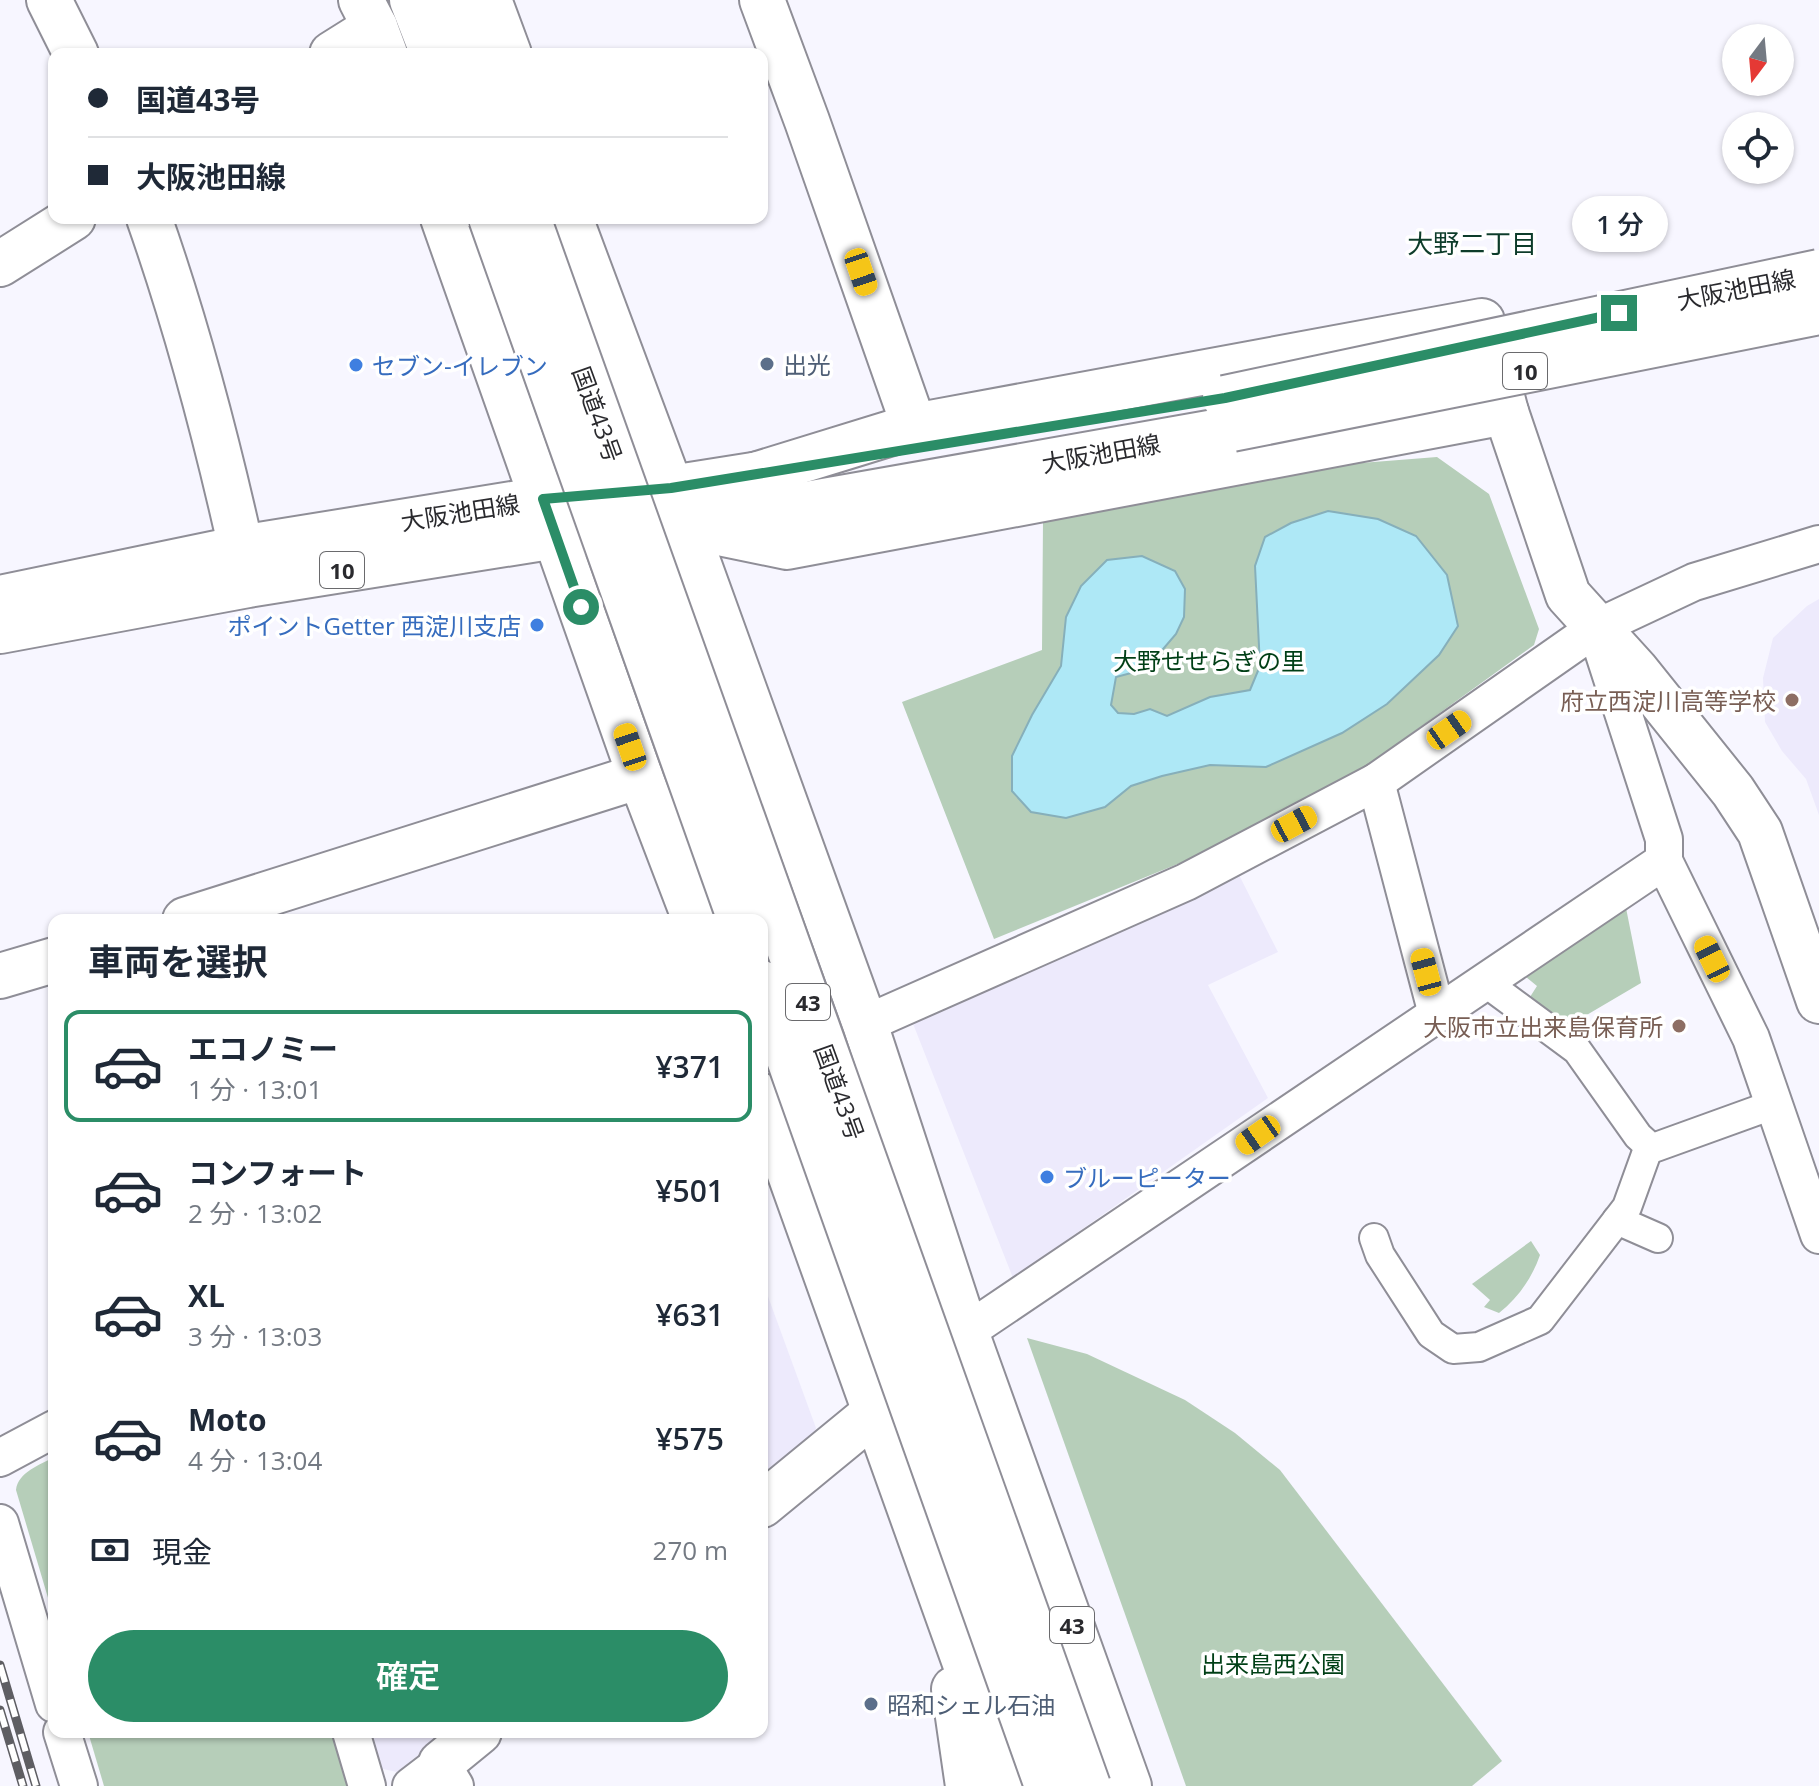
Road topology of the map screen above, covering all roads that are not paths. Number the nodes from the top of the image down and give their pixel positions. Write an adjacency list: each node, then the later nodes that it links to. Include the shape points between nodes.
1 (49, 0): 7 (main road)
2 (412, 0): 9 (main road)
3 (449, 0): 10 (main road)
4 (489, 0): 11 (main road)
5 (762, 0): 23 (main road)
6 (372, 20): 8 (main road)
7 (73, 48)
8 (339, 48)
9 (431, 48)
10 (467, 48)
11 (507, 48)
12 (63, 224): 18 (main road)
13 (151, 224): 28 (main road, via 174,288)
14 (445, 224): 26 (main road)
15 (493, 224): 37 (main road, 国道43号, bridge)
16 (530, 224): 70 (main road, 国道43号 / 43, bridge)
17 (572, 224): 25 (main road, 国道43号 / 43)
18 (0, 264)
19 (1819, 272): 22 (main road, 大阪池田線 / 10, bridge)
20 (1819, 312): 22 (main road, 大阪池田線 / 10, bridge)
21 (1506, 412): 23 (main road, via 1482,321); 25 (main road, via 787,547); 30 (main road, via 1568,595)
22 (1228, 414): 24 (main road, 大阪池田線 / 10); 25 (main road, 大阪池田線 / 10)
23 (914, 426): 24 (main road)
24 (755, 475): 25 (main road, 大阪池田線 / 10)
25 (678, 507): 26 (main road, 大阪池田線 / 10); 44 (main road, 国道43号 / 43)
26 (549, 517): 28 (main road, 大阪池田線 / 10); 31 (main road, 大阪池田線 / 10, via 248,585); 32 (main road)
27 (1819, 544): 30 (street, via 1694,582)
28 (241, 548): 29 (main road, 大阪池田線 / 10)
29 (0, 598)
30 (1596, 628): 33 (street); 34 (street, via 1664,839); 42 (main road, via 1636,670 1760,832)
31 (0, 631)
32 (640, 776): 35 (main road); 36 (main road)
33 (1376, 782): 43 (street); 44 (street, via 1186,882)
34 (1664, 861): 43 (street); 45 (street, via 1751,1038)
35 (204, 914)
36 (693, 914)
37 (738, 914)
38 (48, 962): 39 (main road)
39 (0, 976)
40 (1497, 991): 47 (street, via 1577,1050)
41 (768, 1000): 69 (main road, 国道43号 / 43, bridge)
42 (1819, 1001)
43 (1437, 1014): 52 (street, via 1365,1071)
44 (865, 1024): 52 (main road, 国道43号 / 43)
45 (1775, 1104): 47 (street); 49 (street)
46 (768, 1113): 53 (main road)
47 (1649, 1146): 48 (street, via 1627,1207)
48 (1617, 1220): 50 (street, via 1540,1320 1479,1347 1453,1349 1431,1334); 51 (street)
49 (1819, 1235)
50 (1374, 1238)
51 (1658, 1238)
52 (966, 1332): 53 (main road); 57 (main road, 国道43号 / 43)
53 (874, 1415): 56 (main road); 59 (main road)
54 (48, 1432): 55 (street)
55 (0, 1458)
56 (768, 1500)
57 (1032, 1512): 71 (main road, 国道43号 / 43); 72 (main road, via 1082,1602)
58 (0, 1523): 60 (street)
59 (942, 1604): 67 (main road); 68 (main road)
60 (48, 1684)
61 (64, 1738): 65 (street)
62 (353, 1738): 66 (street)
63 (473, 1738): 64 (main road)
64 (435, 1778)
65 (79, 1786)
66 (367, 1786)
67 (968, 1786)
68 (1009, 1786)
69 (1047, 1786)
70 (1088, 1786)
71 (1129, 1786)
72 (1150, 1786)

